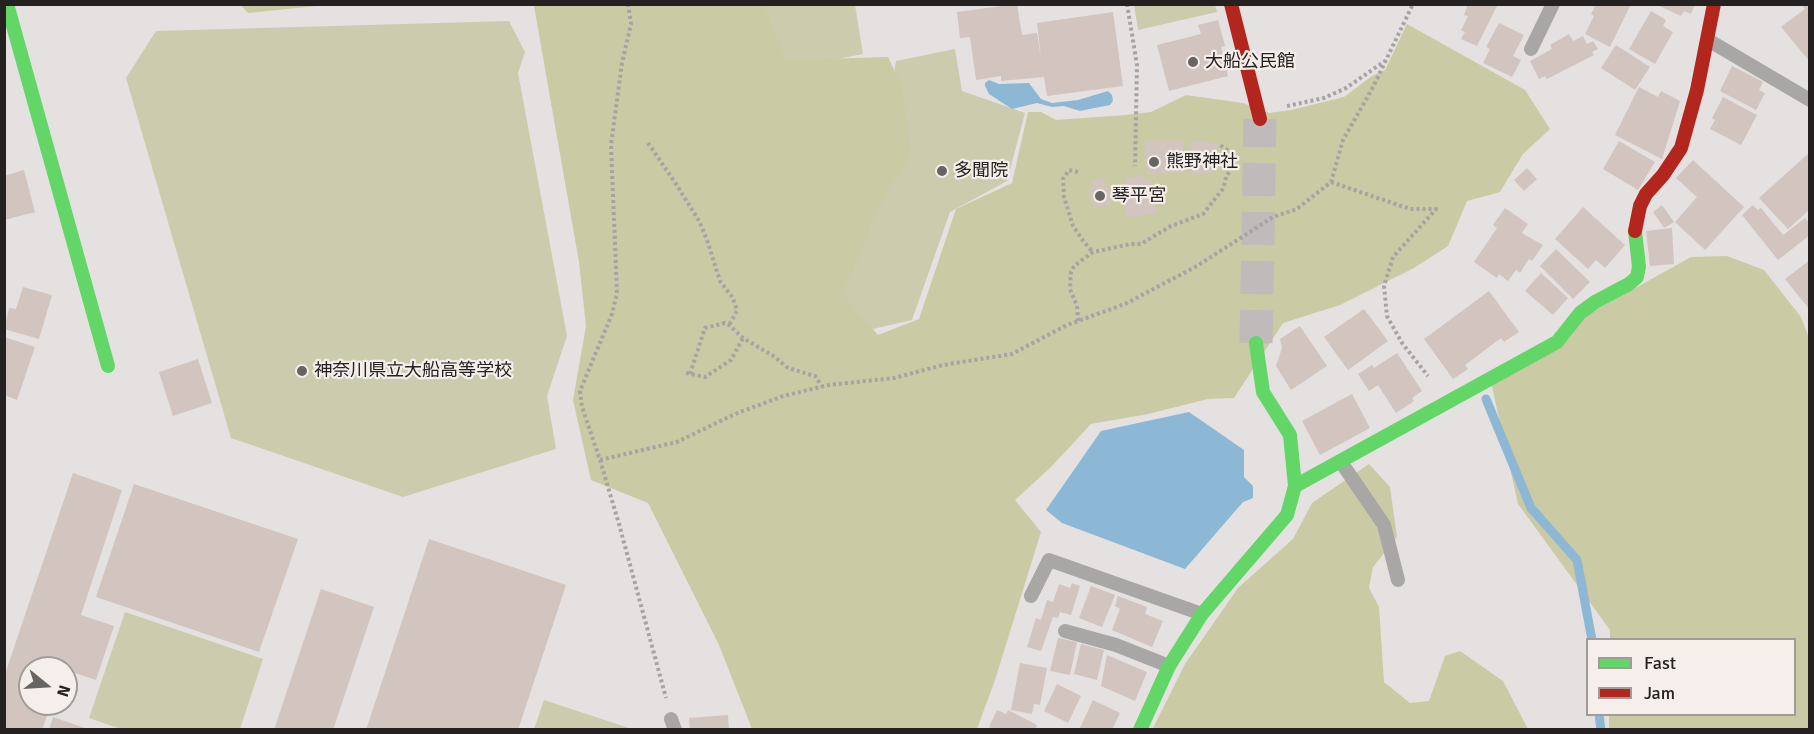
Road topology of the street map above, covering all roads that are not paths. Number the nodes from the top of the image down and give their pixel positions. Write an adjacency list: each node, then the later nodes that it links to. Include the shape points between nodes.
1 (7, 4): 10 (street)
2 (1230, 4): 8 (street)
3 (1553, 4): 6 (lane)
4 (1714, 4): 5 (street)
5 (1708, 40): 7 (lane); 11 (street, via 1681,148 1640,206 1635,233 1638,277 1580,313 1557,342)
6 (1531, 49)
7 (1809, 100)
8 (1259, 115)
9 (1256, 343): 12 (street, via 1263,392 1290,435)
10 (108, 366)
11 (1341, 462): 12 (street); 13 (lane, via 1384,525)
12 (1295, 486): 15 (street, via 1287,515)
13 (1398, 580)
14 (1031, 596): 15 (lane, via 1049,560)
15 (1202, 614): 17 (street)
16 (1065, 631): 17 (lane)
17 (1169, 666): 18 (street)
18 (1140, 729)

